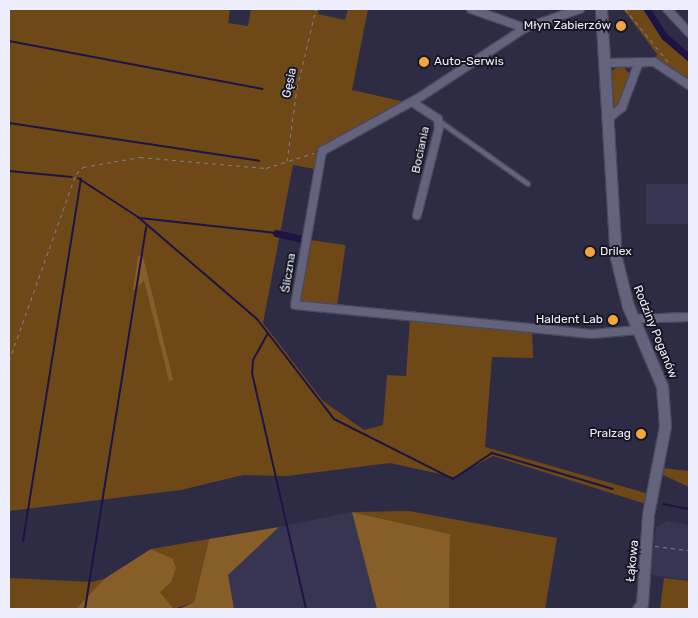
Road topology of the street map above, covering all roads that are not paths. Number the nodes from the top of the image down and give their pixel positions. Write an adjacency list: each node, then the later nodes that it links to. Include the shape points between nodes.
1 (471, 9): 5 (street)
2 (580, 9): 5 (street)
3 (601, 9): 8 (street, Rodziny Poganów)
4 (667, 9): 6 (street)
5 (525, 28): 10 (street)
6 (689, 33)
7 (639, 62): 8 (street); 9 (street, via 660,64); 11 (street, via 622,106)
8 (606, 63): 11 (street, Rodziny Poganów)
9 (689, 85)
10 (412, 102): 12 (street, Bociania); 16 (street, Śliczna, via 321,153 295,305 592,334)
11 (609, 118): 16 (street, Rodziny Poganów, via 616,258)
12 (438, 119): 13 (lane); 14 (street, Bociania)
13 (528, 184)
14 (417, 214)
15 (689, 317): 16 (street)
16 (635, 324): 17 (street, Rodziny Poganów, via 662,386 665,436)
17 (648, 514): 18 (street, Łąkowa, via 648,545)
18 (638, 609)

